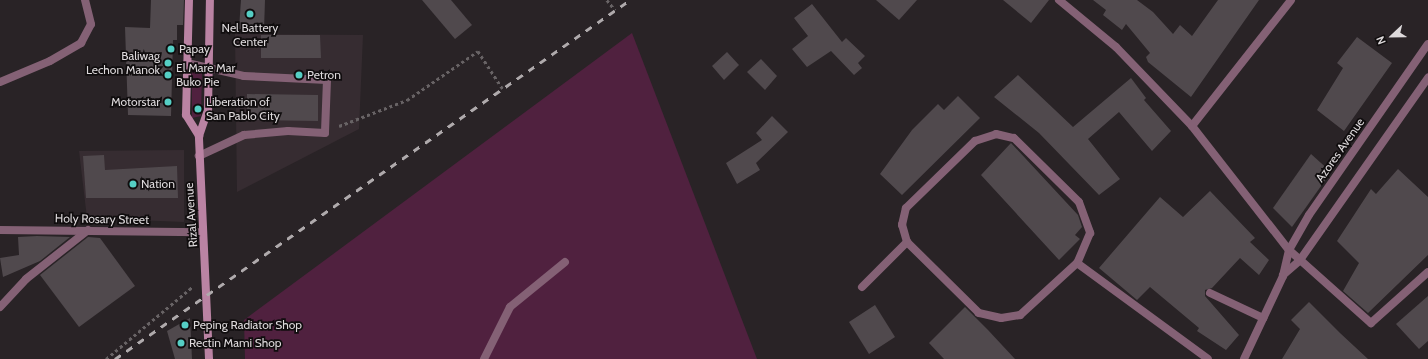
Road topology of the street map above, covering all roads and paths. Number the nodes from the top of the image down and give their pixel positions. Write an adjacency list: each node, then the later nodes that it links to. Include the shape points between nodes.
1 (85, 0): 13 (street, via 91,24 82,43 50,61)
2 (189, 0): 10 (main road)
3 (210, 0): 11 (main road, Rizal Avenue)
4 (613, 0): 7 (path)
5 (1060, 0): 15 (street, via 1116,47)
6 (1291, 0): 15 (street)
7 (608, 2): 8 (path)
8 (615, 10)
9 (1428, 44): 23 (street, Azores Avenue, via 1309,215)
10 (187, 63): 11 (street); 17 (main road, via 186,115)
11 (207, 66): 16 (street, via 244,76 327,80); 17 (main road, Rizal Avenue, via 208,110)
12 (1428, 78): 24 (street, Azores Avenue)
13 (0, 82)
14 (503, 89): 16 (path, via 478,51 407,100)
15 (1192, 126): 23 (street)
16 (325, 133): 18 (street, via 288,131 244,136)
17 (199, 136): 18 (main road, Rizal Avenue)
18 (199, 156): 21 (main road, Rizal Avenue)
19 (0, 230): 20 (street, Holy Rosary Street)
20 (88, 230): 21 (street, Holy Rosary Street); 32 (street, via 26,279)
21 (203, 232): 28 (main road, Rizal Avenue)
22 (907, 242): 26 (street, via 979,313 1001,318 1020,315); 26 (street, via 902,225 906,208 976,141 996,134 1014,138 1079,202 1090,233); 30 (street)
23 (1289, 250): 24 (street); 29 (street, Azores Avenue)
24 (1300, 260): 27 (street, via 1371,323); 29 (street, Azores Avenue)
25 (565, 262): 36 (street, via 510,307)
26 (1077, 263): 37 (street)
27 (1428, 272)
28 (208, 274): 34 (path); 35 (main road, Rizal Avenue)
29 (1283, 276): 33 (street, Azores Avenue)
30 (862, 287)
31 (1210, 293): 33 (street)
32 (0, 306)
33 (1263, 318): 38 (street, Azores Avenue)
34 (106, 359)
35 (209, 359)
36 (484, 359)
37 (1208, 359)
38 (1244, 359)

